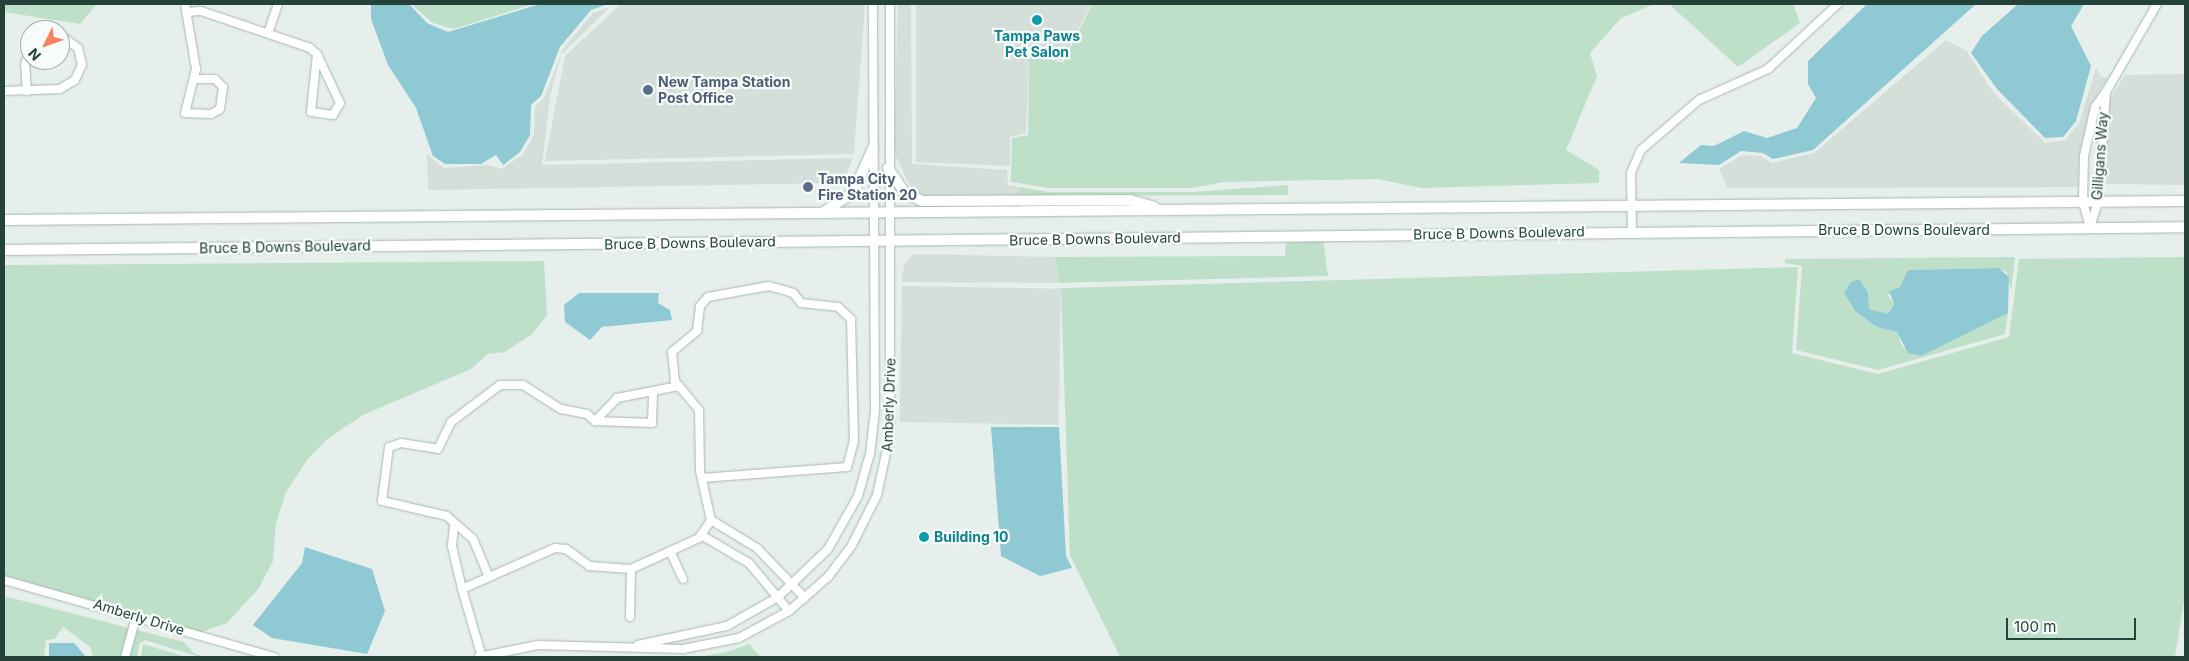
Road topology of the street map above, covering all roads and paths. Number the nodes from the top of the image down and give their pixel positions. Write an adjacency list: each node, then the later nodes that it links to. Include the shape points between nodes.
1 (278, 4): 7 (street)
2 (873, 4): 15 (street, Amberly Drive)
3 (890, 4): 16 (street, Amberly Drive)
4 (1838, 4): 20 (street, via 1768,69 1698,100 1668,122 1635,160)
5 (2156, 4): 14 (street, Gilligans Way)
6 (186, 8): 7 (street); 11 (street, via 194,46)
7 (268, 33): 9 (street)
8 (70, 42): 13 (street, via 78,48 82,65 75,80 60,90)
9 (317, 54): 9 (street, via 340,103 333,115 311,112)
10 (25, 70): 13 (street)
11 (194, 79): 11 (street, via 185,113 211,114 220,109 222,87 215,79)
12 (4, 91): 13 (street)
13 (27, 91)
14 (2106, 92): 18 (street, Gilligans Way, via 2094,107); 19 (street, Gilligans Way)
15 (873, 148): 22 (main road, via 853,193); 23 (street, Amberly Drive)
16 (888, 168): 21 (main road, via 904,192 922,201 1130,200); 24 (street, Amberly Drive)
17 (2185, 201): 19 (main road, Bruce B Downs Boulevard)
18 (2083, 202): 19 (main road, Bruce B Downs Boulevard); 20 (main road, Bruce B Downs Boulevard); 26 (street, Gilligans Way)
19 (2098, 202): 26 (street, Gilligans Way)
20 (1631, 206): 21 (main road, Bruce B Downs Boulevard); 28 (street)
21 (1162, 210): 24 (main road, Bruce B Downs Boulevard)
22 (820, 213): 23 (main road, Bruce B Downs Boulevard); 25 (main road, Bruce B Downs Boulevard)
23 (874, 213): 24 (main road, Bruce B Downs Boulevard); 29 (street, Amberly Drive)
24 (888, 213): 30 (street, Amberly Drive)
25 (4, 220)
26 (2090, 227): 27 (main road, Bruce B Downs Boulevard); 28 (main road, Bruce B Downs Boulevard)
27 (2185, 228)
28 (1632, 231): 30 (main road, Bruce B Downs Boulevard)
29 (873, 241): 30 (main road, Bruce B Downs Boulevard); 31 (main road, Bruce B Downs Boulevard); 46 (street, Amberly Drive, via 874,411 870,454 848,518 828,549)
30 (889, 241): 49 (street, Amberly Drive, via 891,418 886,464 871,510 852,546)
31 (4, 250)
32 (678, 386): 33 (street); 35 (street, via 699,410); 35 (street, via 672,352 697,331 700,306 708,298 769,286 793,293 801,303 838,307 851,319 854,441 846,467)
33 (653, 392): 34 (street, via 617,398); 34 (street, via 652,423)
34 (595, 421): 37 (street, via 587,414 561,409 523,386 500,385 451,422 438,450 401,443 389,447 382,502 447,516)
35 (702, 478): 36 (street)
36 (711, 520): 38 (street); 40 (street)
37 (454, 526): 43 (street, via 473,538); 47 (street, via 452,546)
38 (701, 535): 39 (street); 42 (street)
39 (670, 551): 41 (street); 44 (street)
40 (768, 557): 42 (street); 46 (street)
41 (631, 569): 43 (street, via 590,566 566,549 555,548); 52 (street)
42 (756, 569): 48 (street)
43 (489, 577): 47 (street)
44 (683, 579)
45 (4, 580): 51 (street, Amberly Drive)
46 (794, 585): 48 (street, Amberly Drive); 49 (street)
47 (462, 589): 56 (street)
48 (778, 597): 50 (street); 53 (street, Amberly Drive, via 727,626)
49 (805, 598): 50 (street, Amberly Drive)
50 (789, 611): 53 (street, Amberly Drive, via 756,631 720,643 683,649)
51 (136, 617): 54 (street); 55 (street, Amberly Drive)
52 (630, 617)
53 (636, 646): 56 (street, Amberly Drive, via 538,645)
54 (125, 657)
55 (274, 657)
56 (480, 657)

